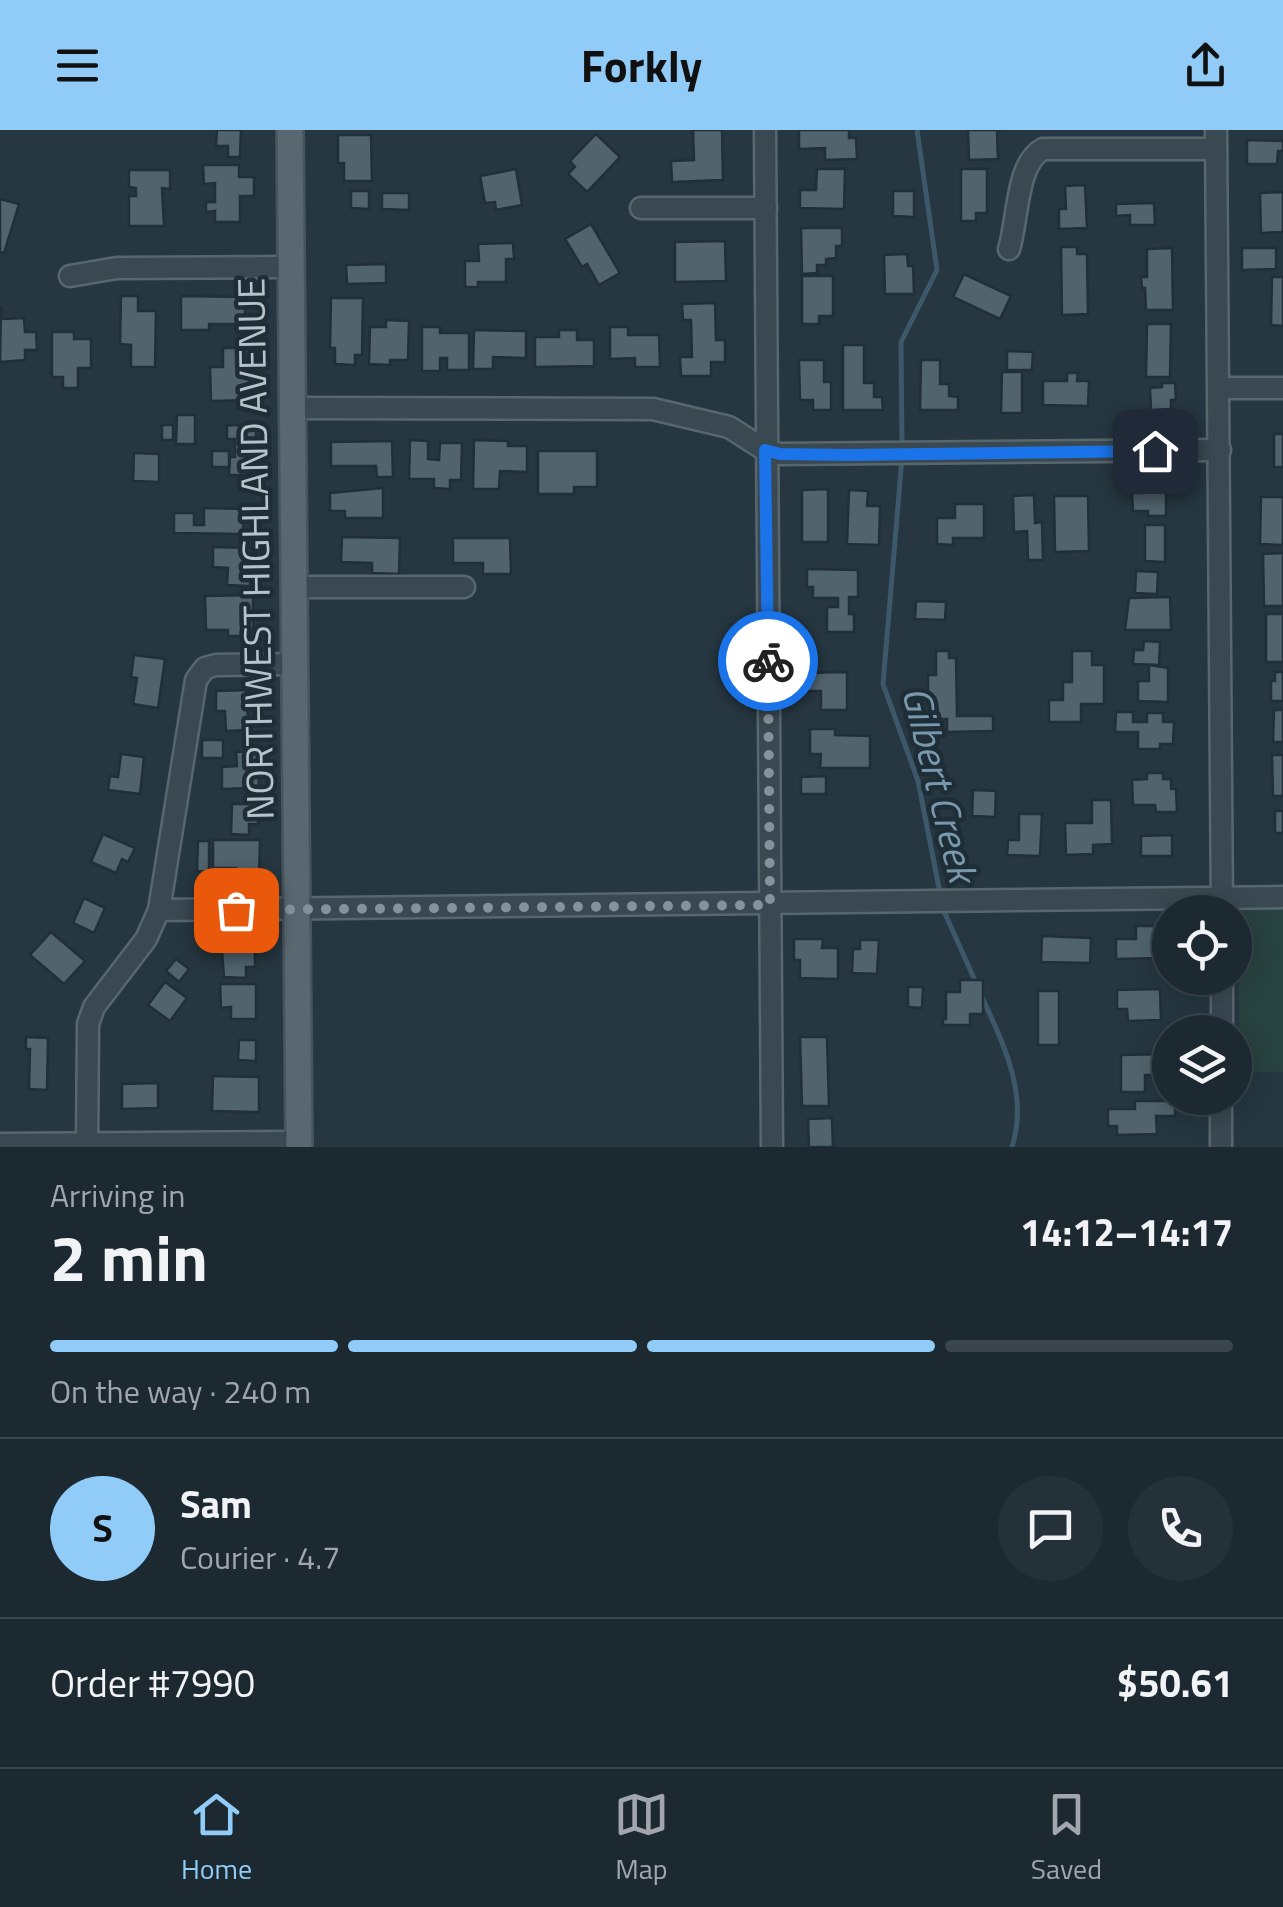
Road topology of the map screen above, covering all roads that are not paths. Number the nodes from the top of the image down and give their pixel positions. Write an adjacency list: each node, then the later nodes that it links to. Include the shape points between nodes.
1 (290, 130): 8 (main road, NORTHWEST HIGHLAND AVENUE)
2 (765, 130): 6 (street)
3 (1043, 140): 4 (street); 7 (street, via 1024,172)
4 (1216, 140): 10 (street)
5 (641, 208): 6 (street)
6 (766, 208): 13 (street)
7 (1009, 250)
8 (290, 267): 9 (street, via 118,268); 12 (main road, NORTHWEST HIGHLAND AVENUE)
9 (70, 276)
10 (1219, 388): 11 (street); 14 (street)
11 (1283, 388)
12 (292, 408): 13 (street, via 653,410 729,427); 15 (main road, NORTHWEST HIGHLAND AVENUE)
13 (765, 450): 14 (street); 21 (street)
14 (1220, 450): 18 (street)
15 (294, 587): 16 (street); 17 (main road, NORTHWEST HIGHLAND AVENUE)
16 (464, 588)
17 (294, 664): 23 (street, via 216,665 199,673); 24 (main road, NORTHWEST HIGHLAND AVENUE)
18 (1222, 895)
19 (1283, 897): 20 (street)
20 (1252, 901)
21 (770, 905): 22 (street); 24 (street); 29 (street)
22 (1152, 905)
23 (159, 910): 24 (street); 28 (street, via 137,954 90,1015)
24 (296, 910): 27 (main road, NORTHWEST HIGHLAND AVENUE)
25 (1222, 1115): 30 (street)
26 (0, 1144): 28 (street)
27 (299, 1144): 28 (street)
28 (87, 1146)
29 (772, 1147)
30 (1222, 1147)

